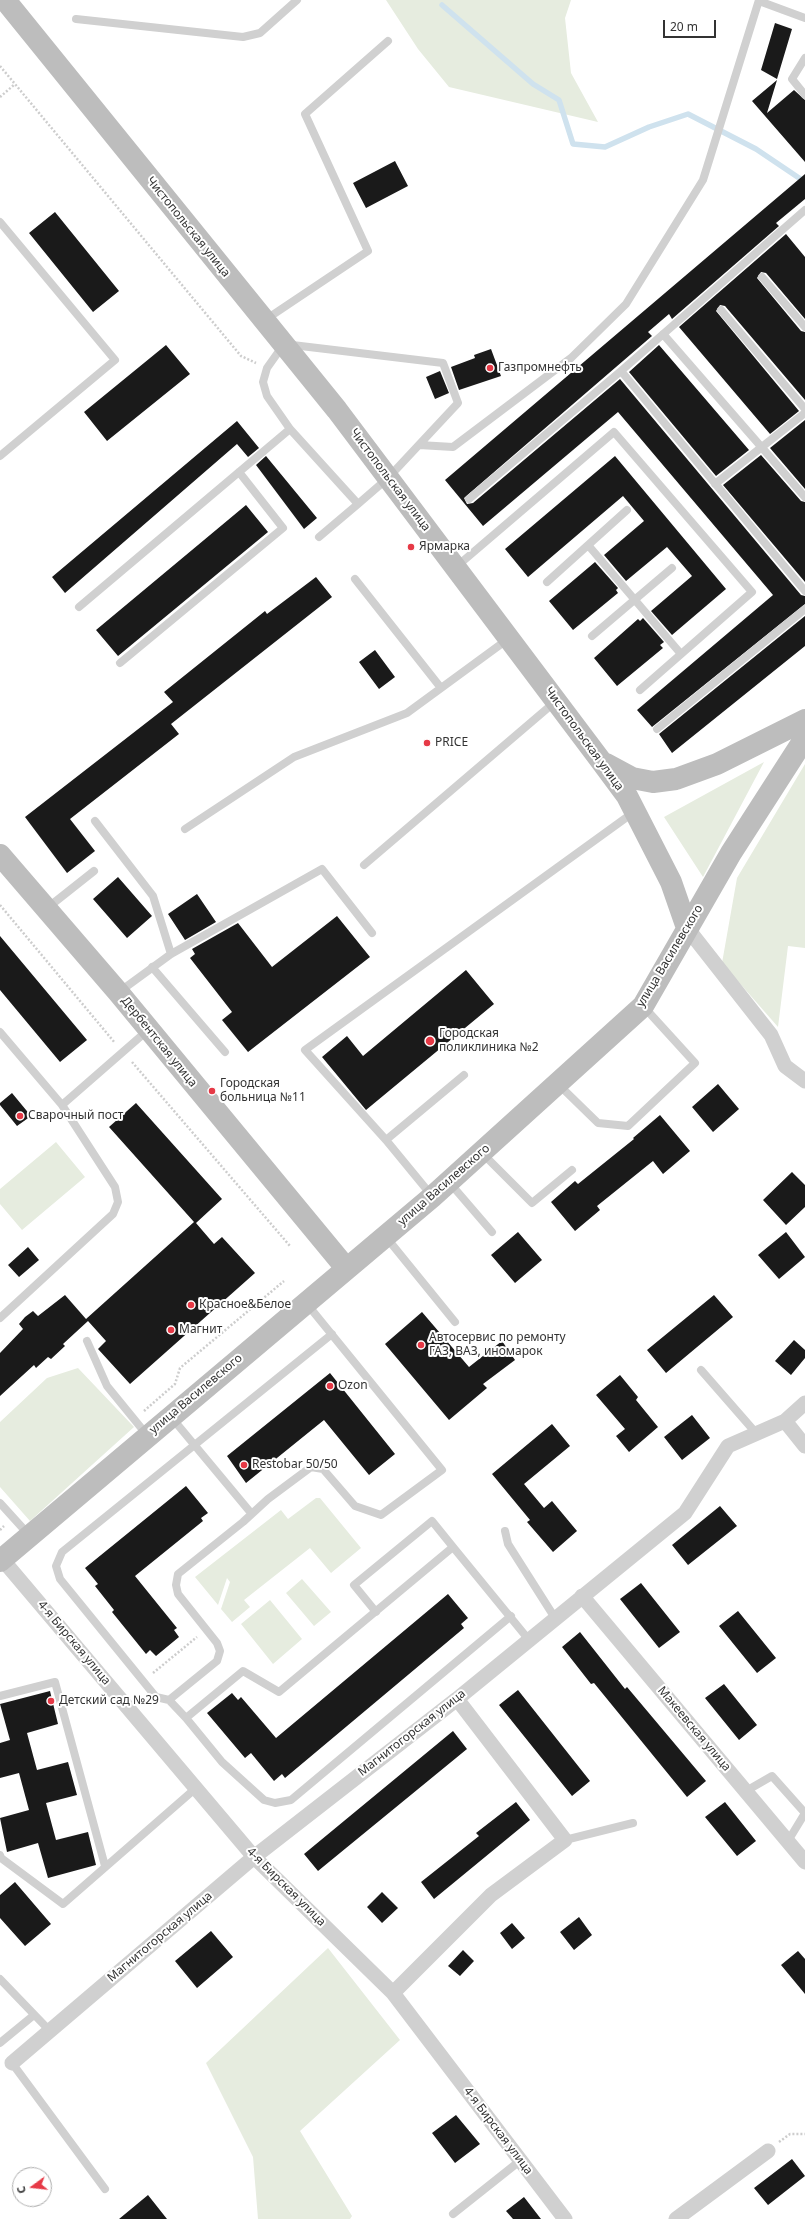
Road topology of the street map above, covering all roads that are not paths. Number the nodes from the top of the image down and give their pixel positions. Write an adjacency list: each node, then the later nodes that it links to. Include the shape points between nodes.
1 (4, 0): 13 (street, Чистопольская улица)
2 (297, 0): 5 (lane, via 260,33 243,37)
3 (759, 0): 4 (lane); 21 (lane, via 703,180 626,304 571,358 453,448)
4 (805, 18)
5 (76, 19)
6 (388, 41): 13 (lane, via 305,114 368,251)
7 (805, 58): 8 (lane, via 792,79)
8 (805, 95)
9 (805, 210): 15 (lane)
10 (0, 222): 23 (lane, via 115,360)
11 (762, 277): 14 (lane)
12 (721, 310): 18 (lane)
13 (264, 321): 16 (street, Чистопольская улица)
14 (805, 327)
15 (664, 334): 17 (lane); 22 (lane)
16 (284, 344): 20 (lane, via 267,368 263,382 267,396); 21 (lane, via 442,363 458,403); 25 (street, Чистопольская улица)
17 (621, 371): 26 (lane); 28 (lane)
18 (805, 409)
19 (805, 413): 22 (lane)
20 (290, 429): 24 (lane); 29 (lane)
21 (419, 445): 25 (lane)
22 (762, 447): 26 (lane); 27 (lane)
23 (0, 456)
24 (239, 472): 39 (lane); 44 (lane, via 283,528)
25 (388, 478): 29 (lane); 33 (street, Чистопольская улица)
26 (716, 484): 37 (lane)
27 (805, 497)
28 (469, 499)
29 (358, 504): 31 (lane)
30 (627, 510): 32 (lane)
31 (319, 538)
32 (588, 545): 36 (lane); 38 (lane)
33 (456, 567): 42 (street, Чистопольская улица); 43 (lane, via 614,432 752,592)
34 (672, 568): 38 (lane)
35 (355, 579): 45 (lane)
36 (547, 582)
37 (805, 590)
38 (635, 600): 41 (lane); 43 (lane)
39 (79, 607)
40 (805, 609): 49 (lane)
41 (592, 636)
42 (509, 638): 45 (lane); 47 (street, Чистопольская улица)
43 (681, 654): 46 (lane)
44 (120, 663)
45 (441, 688): 54 (lane, via 407,713 294,757)
46 (640, 690)
47 (556, 700): 51 (street, Чистопольская улица); 56 (lane)
48 (805, 720): 51 (street, via 717,764 676,779 653,782 632,778)
49 (657, 729)
50 (805, 738): 59 (street, улица Василевского, via 731,853)
51 (601, 761): 52 (street, Чистопольская улица, via 627,796)
52 (634, 812): 59 (street, Чистопольская улица, via 671,882); 72 (lane, via 304,1050)
53 (95, 821): 61 (lane, via 153,896)
54 (184, 828)
55 (0, 855): 58 (street, Дербентская улица)
56 (364, 865)
57 (94, 871): 58 (lane)
58 (46, 909): 63 (street, Дербентская улица)
59 (687, 928): 64 (street, улица Василевского); 69 (street, Чистопольская улица, via 771,1035 785,1066)
60 (372, 933): 61 (lane, via 322,869)
61 (171, 954): 62 (lane)
62 (152, 967): 63 (lane); 67 (lane)
63 (118, 992): 65 (street, Дербентская улица)
64 (643, 1006): 70 (street, улица Василевского); 70 (lane, via 695,1063 628,1126 598,1123)
65 (148, 1030): 71 (lane); 79 (street, Дербентская улица)
66 (0, 1032): 71 (lane)
67 (225, 1052)
68 (464, 1075): 72 (lane)
69 (805, 1082)
70 (557, 1084): 73 (street, улица Василевского)
71 (62, 1105): 81 (lane, via 115,1187 118,1202 113,1214)
72 (386, 1140): 76 (lane)
73 (481, 1152): 74 (lane, via 532,1203); 75 (street, улица Василевского)
74 (572, 1170)
75 (448, 1182): 76 (street, улица Василевского); 77 (lane)
76 (432, 1197): 78 (street, улица Василевского)
77 (492, 1232)
78 (385, 1236): 79 (street, улица Василевского); 82 (lane)
79 (346, 1268): 80 (street, улица Василевского)
80 (305, 1302): 83 (lane); 87 (street, улица Василевского)
81 (0, 1318)
82 (455, 1322)
83 (332, 1334): 91 (lane); 94 (lane, via 442,1470 382,1515 355,1506 323,1469 311,1467)
84 (87, 1341): 89 (lane, via 107,1386)
85 (701, 1370): 90 (lane)
86 (805, 1403): 88 (street, Магнитогорская улица)
87 (170, 1416): 89 (street, улица Василевского); 91 (lane)
88 (785, 1421): 90 (street, Магнитогорская улица); 92 (street)
89 (141, 1427): 96 (street, улица Василевского)
90 (756, 1433): 99 (street, Магнитогорская улица, via 728,1446 685,1513)
91 (195, 1444): 94 (lane); 106 (lane, via 62,1552 56,1566 60,1579 156,1697)
92 (805, 1446)
93 (0, 1503): 96 (lane)
94 (251, 1513): 106 (lane, via 178,1574 178,1594 218,1642 220,1651 217,1661)
95 (505, 1531): 102 (lane, via 508,1544)
96 (30, 1535): 98 (street, улица Василевского)
97 (453, 1547): 100 (lane); 100 (lane, via 432,1521 354,1585); 101 (lane)
98 (1, 1560): 108 (street, 4-я Бирская улица)
99 (582, 1596): 102 (street, Магнитогорская улица); 109 (street, Макеевская улица)
100 (376, 1612): 107 (lane, via 279,1692 243,1671)
101 (511, 1616): 103 (lane); 107 (lane, via 291,1800 276,1803 264,1800 222,1762)
102 (555, 1618): 103 (street, Магнитогорская улица)
103 (529, 1640): 105 (street, Магнитогорская улица)
104 (0, 1696): 117 (lane, via 55,1682)
105 (457, 1699): 112 (street); 115 (street, Магнитогорская улица)
106 (169, 1700): 107 (lane)
107 (186, 1718)
108 (196, 1788): 115 (street, 4-я Бирская улица); 117 (lane)
109 (746, 1791): 110 (lane, via 772,1776); 113 (street, Макеевская улица)
110 (805, 1813): 113 (lane)
111 (633, 1823): 112 (lane)
112 (565, 1840): 119 (street, via 491,1895)
113 (788, 1841): 116 (street, Макеевская улица)
114 (0, 1855): 117 (lane, via 63,1904)
115 (254, 1857): 119 (street, 4-я Бирская улица); 121 (street, Магнитогорская улица)
116 (805, 1862)
117 (105, 1866)
118 (0, 1979): 120 (lane)
119 (393, 1994): 125 (street, 4-я Бирская улица)
120 (34, 2015): 121 (lane); 122 (lane)
121 (50, 2031): 123 (street, Магнитогорская улица)
122 (0, 2043)
123 (12, 2063): 126 (lane)
124 (768, 2151): 129 (street)
125 (521, 2160): 127 (lane); 128 (street, 4-я Бирская улица)
126 (105, 2189)
127 (453, 2214)
128 (565, 2219)
129 (676, 2219)

